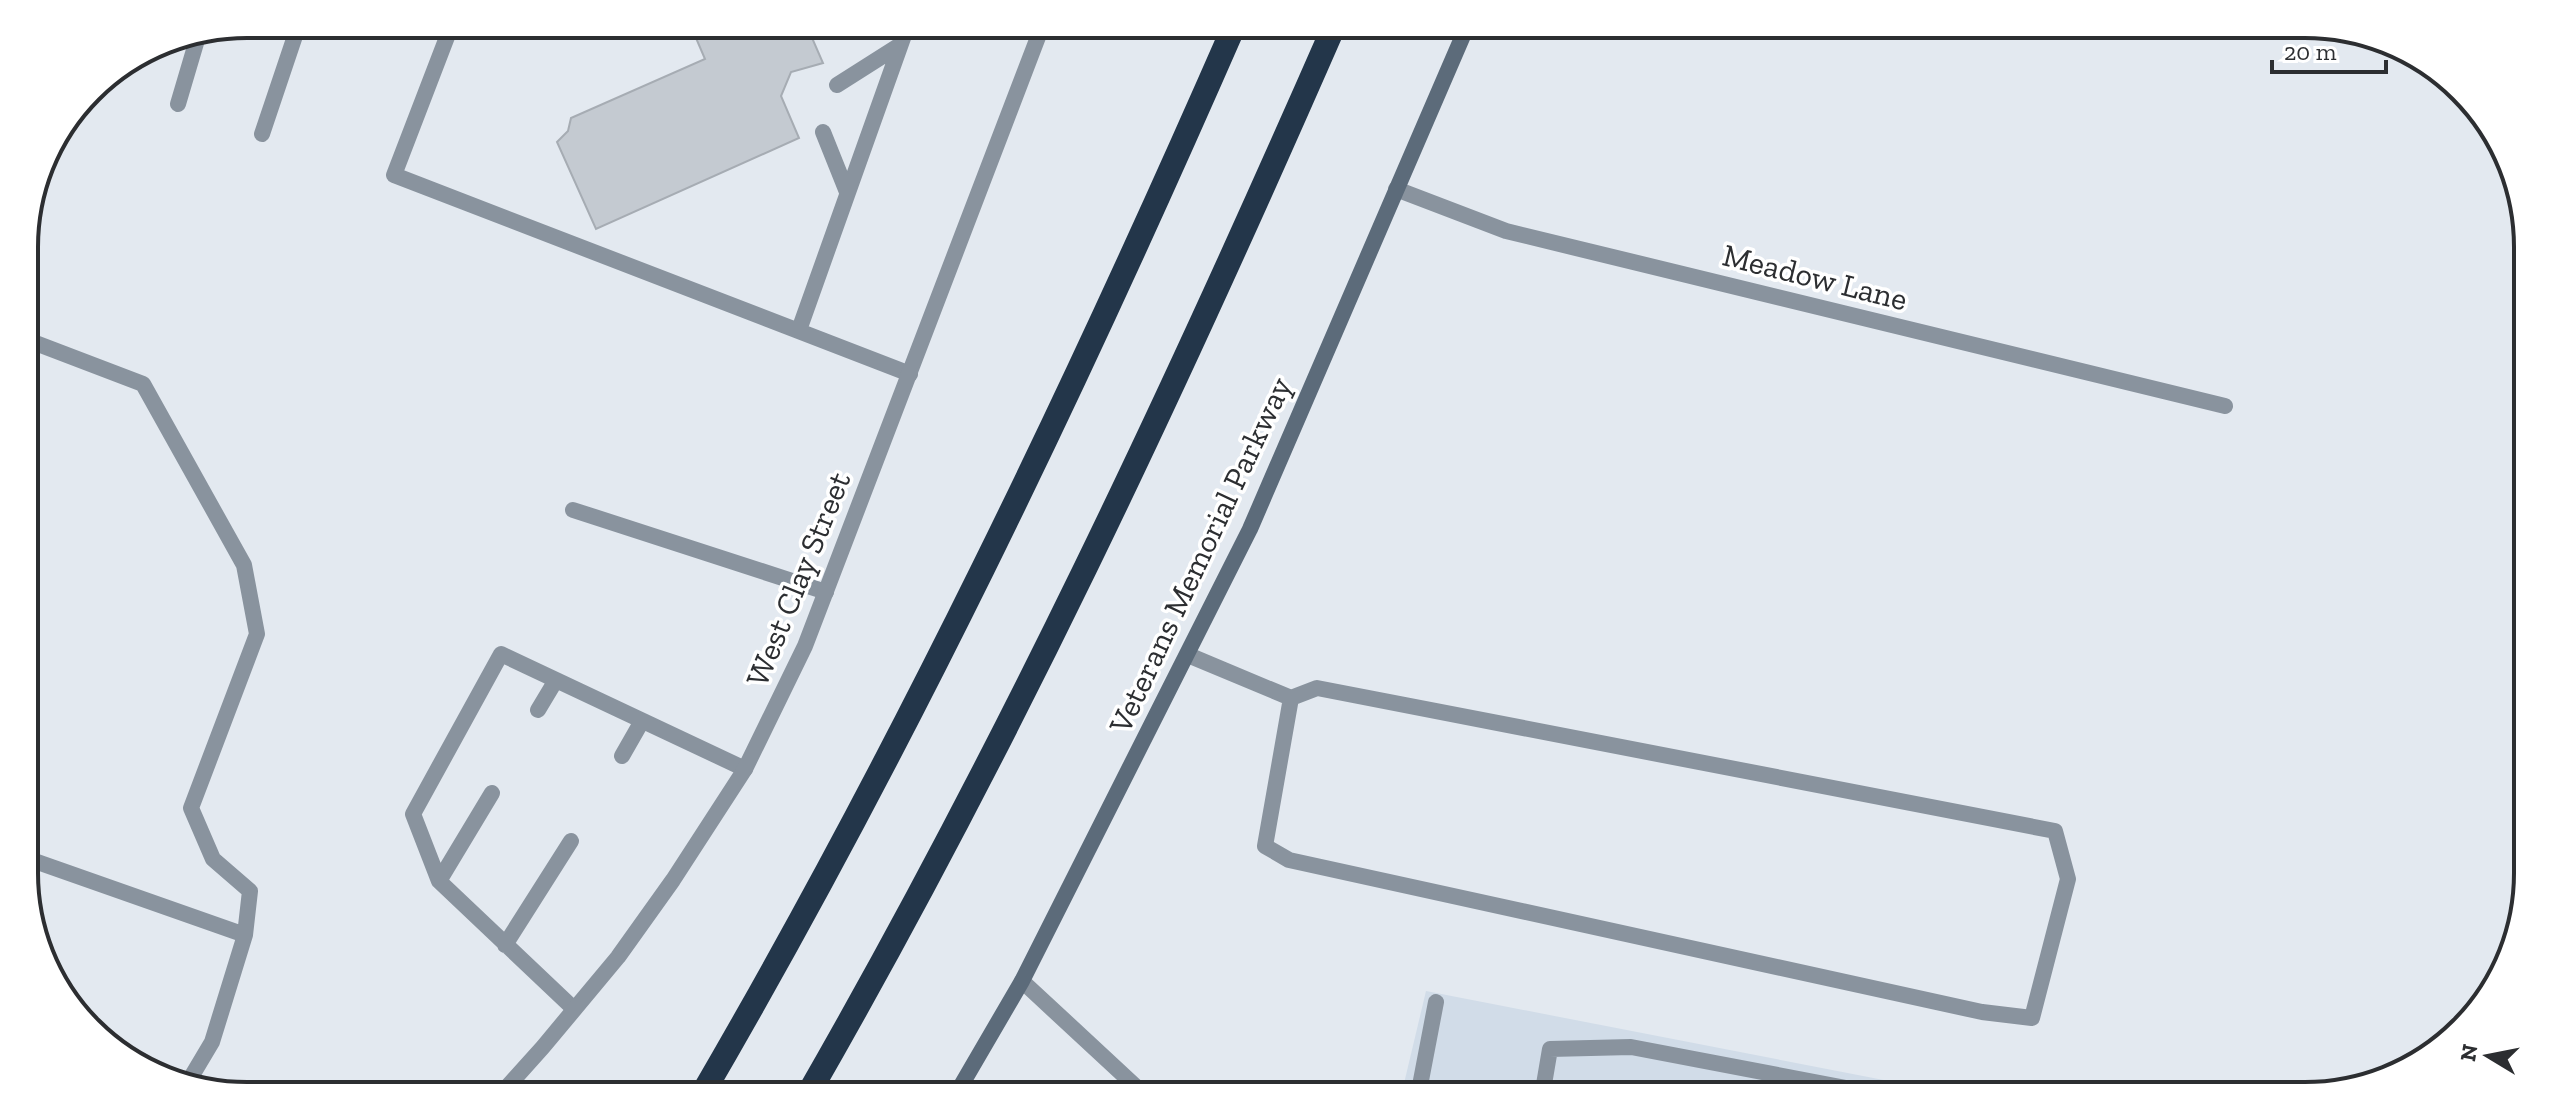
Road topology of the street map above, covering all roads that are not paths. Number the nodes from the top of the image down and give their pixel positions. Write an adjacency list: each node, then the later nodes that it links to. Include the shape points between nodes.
1 (294, 38): 13 (street)
2 (447, 38): 16 (street, via 394,175)
3 (903, 38): 9 (street)
4 (1038, 38): 18 (street, West Clay Street)
5 (1229, 38): 40 (highway, via 966,605 771,977)
6 (1329, 38): 41 (highway, via 1143,452 1052,638)
7 (1462, 38): 14 (main road, Veterans Memorial Parkway)
8 (196, 45): 11 (street)
9 (900, 45): 10 (street); 15 (street)
10 (837, 85)
11 (178, 104)
12 (823, 132): 15 (street)
13 (262, 134)
14 (1396, 189): 19 (street, Meadow Lane, via 1506,231); 22 (main road, Veterans Memorial Parkway, via 1250,529)
15 (847, 192): 16 (street)
16 (799, 330): 18 (street)
17 (38, 344): 33 (street, via 143,384 244,565 257,634 191,808 213,859 250,891)
18 (910, 374): 21 (street, West Clay Street)
19 (2225, 406)
20 (573, 510): 21 (street)
21 (826, 592): 28 (street, West Clay Street)
22 (1188, 655): 24 (street); 35 (main road, Veterans Memorial Parkway)
23 (556, 680): 25 (street); 26 (street); 32 (street, via 501,654 413,814)
24 (1291, 698): 24 (street, via 1317,688 2055,831 2068,879 2032,1018 1982,1012 1289,860 1265,846)
25 (538, 710)
26 (642, 721): 27 (street); 28 (street)
27 (622, 756)
28 (745, 769): 37 (street, West Clay Street, via 673,880)
29 (492, 793): 32 (street)
30 (571, 841): 34 (street)
31 (38, 862): 33 (street)
32 (439, 881): 34 (street)
33 (245, 935): 38 (street, via 212,1042)
34 (505, 945): 37 (street)
35 (1022, 981): 42 (main road, Veterans Memorial Parkway); 43 (street)
36 (1436, 1002): 44 (street)
37 (574, 1009): 39 (street, West Clay Street)
38 (193, 1074)
39 (511, 1082)
40 (709, 1082)
41 (815, 1082)
42 (963, 1082)
43 (1131, 1082)
44 (1421, 1082)
45 (1544, 1082): 46 (street, via 1550,1049 1631,1047)
46 (1815, 1082)

